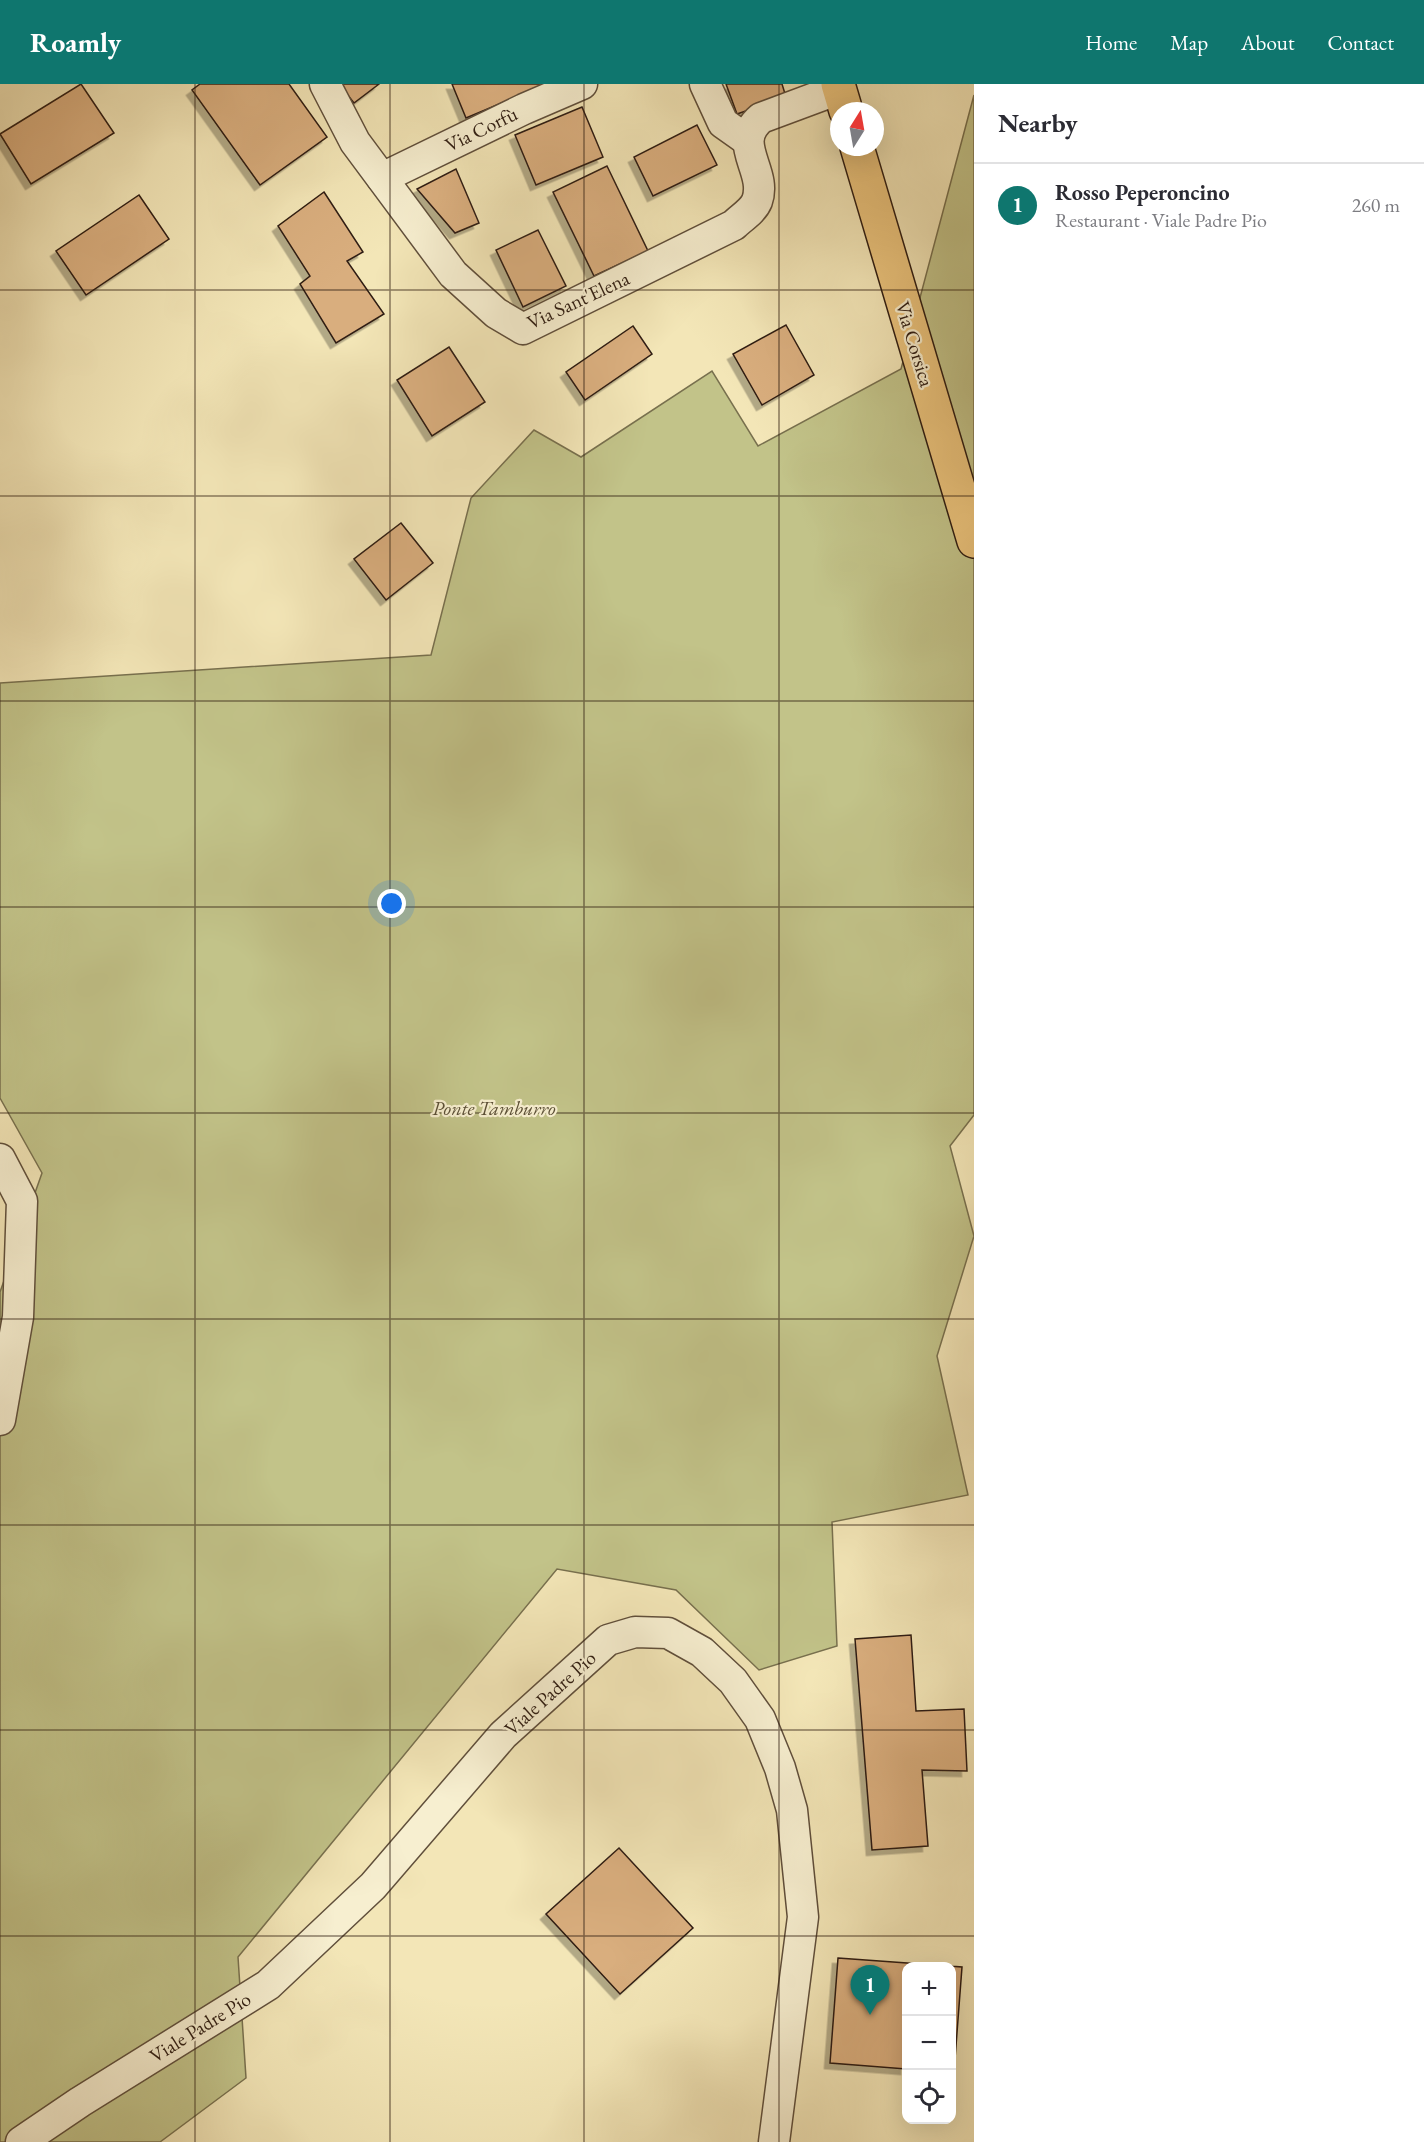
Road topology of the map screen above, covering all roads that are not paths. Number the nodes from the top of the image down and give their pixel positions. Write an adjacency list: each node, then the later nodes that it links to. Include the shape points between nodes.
1 (325, 84): 7 (street, Via Sant'Elena, via 355,142)
2 (582, 84): 7 (street, Via Corfù)
3 (705, 84): 5 (street, via 723,123)
4 (841, 95): 5 (street, via 761,118 752,126)
5 (747, 140): 7 (street, Via Sant'Elena, via 759,185 756,202 734,225 523,329 496,313 453,274)
6 (859, 156): 8 (main road, Via Corsica)
7 (382, 178)
8 (974, 541)
9 (0, 1159): 10 (street, via 22,1201 18,1317)
10 (0, 1420)
11 (21, 2142): 12 (street, Viale Padre Pio, via 268,1985 373,1886 503,1735 608,1640 635,1632 669,1633 702,1652 733,1681 760,1719 792,1810 803,1917)
12 (774, 2142)

